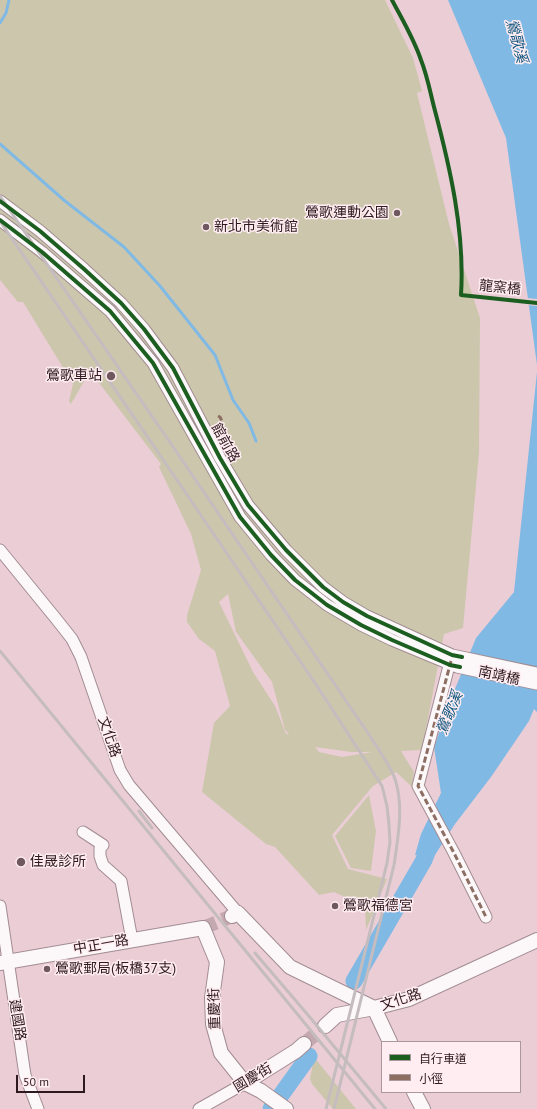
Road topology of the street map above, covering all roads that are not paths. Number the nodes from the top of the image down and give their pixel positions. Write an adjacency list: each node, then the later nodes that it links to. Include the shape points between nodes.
1 (0, 201): 4 (street, 館前路, via 84,269 121,303 144,329 173,368 248,505 286,550 323,587 343,602)
2 (0, 220): 4 (street, 館前路, via 42,252 110,311 153,362 240,517 295,580 327,605 361,625 392,640)
3 (0, 550): 9 (street, 文化路, via 75,645 120,770 129,785)
4 (456, 661): 5 (street, 南靖橋); 6 (street, 南靖橋); 10 (street, via 418,786)
5 (537, 673)
6 (537, 684)
7 (83, 832): 12 (street, via 103,845 100,848 103,865 121,881)
8 (0, 906): 14 (street, 建國路)
9 (235, 914): 15 (main road, 文化路, via 290,967)
10 (486, 917)
11 (202, 928): 12 (main road, 中正一路); 19 (main road, 重慶街, via 217,962 212,998 213,1024 221,1053)
12 (132, 940): 14 (main road, 中正一路)
13 (536, 944): 15 (main road, 文化路, via 409,999)
14 (4, 962): 21 (street, 建國路, via 25,1075)
15 (374, 1008): 16 (main road, via 337,1015); 17 (main road)
16 (325, 1026)
17 (390, 1041)
18 (304, 1044): 19 (main road, 國慶街)
19 (245, 1083): 22 (street, 國慶街); 23 (main road, via 262,1091)
20 (414, 1093): 24 (main road)
21 (37, 1109)
22 (199, 1109)
23 (286, 1109)
24 (422, 1109)

